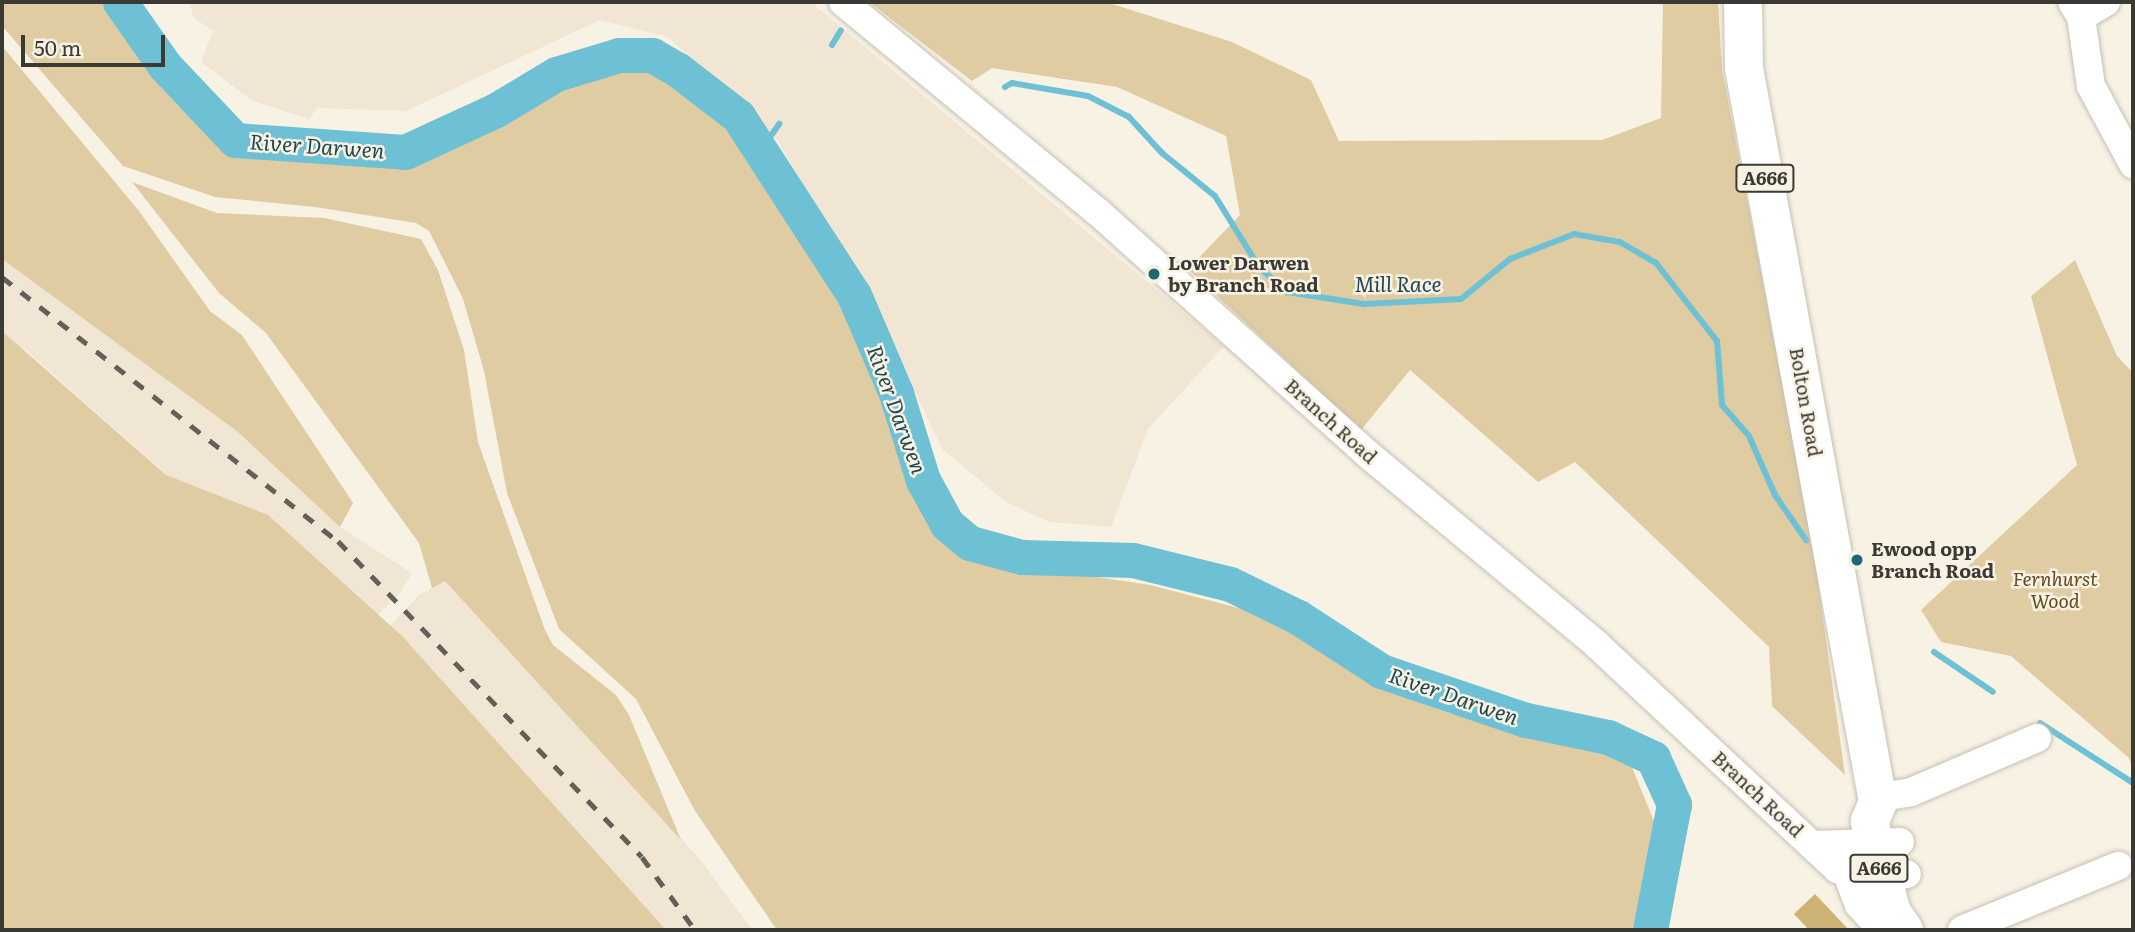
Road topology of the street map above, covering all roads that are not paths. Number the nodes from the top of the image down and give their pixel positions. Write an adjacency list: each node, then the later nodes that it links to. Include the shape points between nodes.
1 (844, 2): 8 (street, Branch Road, via 1098,213 1371,457 1596,644)
2 (1743, 2): 7 (highway, Bolton Road / A666, via 1744,68)
3 (2106, 2): 4 (street)
4 (2077, 9): 5 (street, via 2091,86)
5 (2133, 164)
6 (2037, 738): 7 (street, via 1911,793)
7 (1878, 800): 9 (highway, Bolton Road / A666, via 1870,821)
8 (1814, 845): 9 (street, Branch Road); 9 (street, Branch Road)
9 (1882, 863): 11 (street, via 1859,905); 12 (highway, Bolton Road / A666, via 1892,913); 13 (highway, Bolton Road / A666)
10 (2118, 866): 14 (street)
11 (1882, 930)
12 (1905, 930)
13 (1919, 930)
14 (1962, 930)

